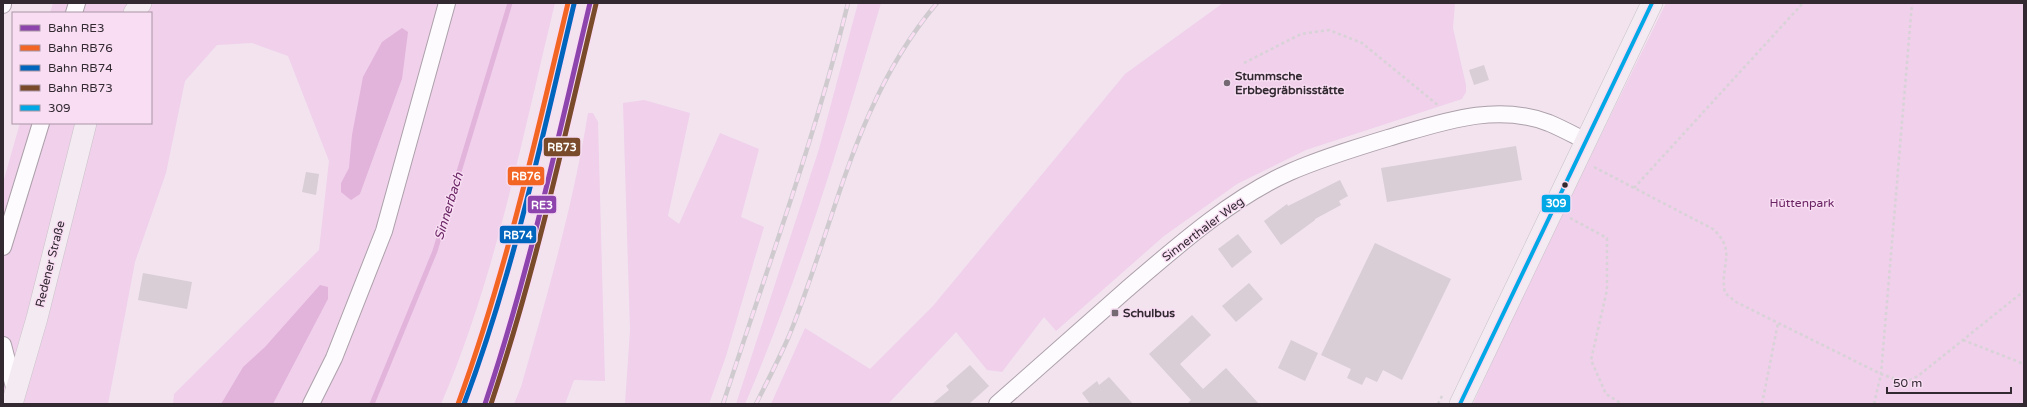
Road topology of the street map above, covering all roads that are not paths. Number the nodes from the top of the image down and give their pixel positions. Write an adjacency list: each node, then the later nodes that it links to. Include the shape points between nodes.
1 (140, 3): 4 (main road)
2 (447, 3): 11 (street, via 384,231 334,358)
3 (1652, 3): 7 (main road)
4 (135, 12)
5 (41, 124): 8 (street)
6 (86, 124): 10 (main road, Redener Straße)
7 (1582, 150): 12 (street, Sinnerthaler Weg, via 1548,123 1525,117 1482,114 1454,118 1349,150 1289,172 1234,204 1156,264); 13 (main road)
8 (3, 247)
9 (3, 345): 10 (street)
10 (14, 398)
11 (311, 404)
12 (997, 404)
13 (1460, 404)

